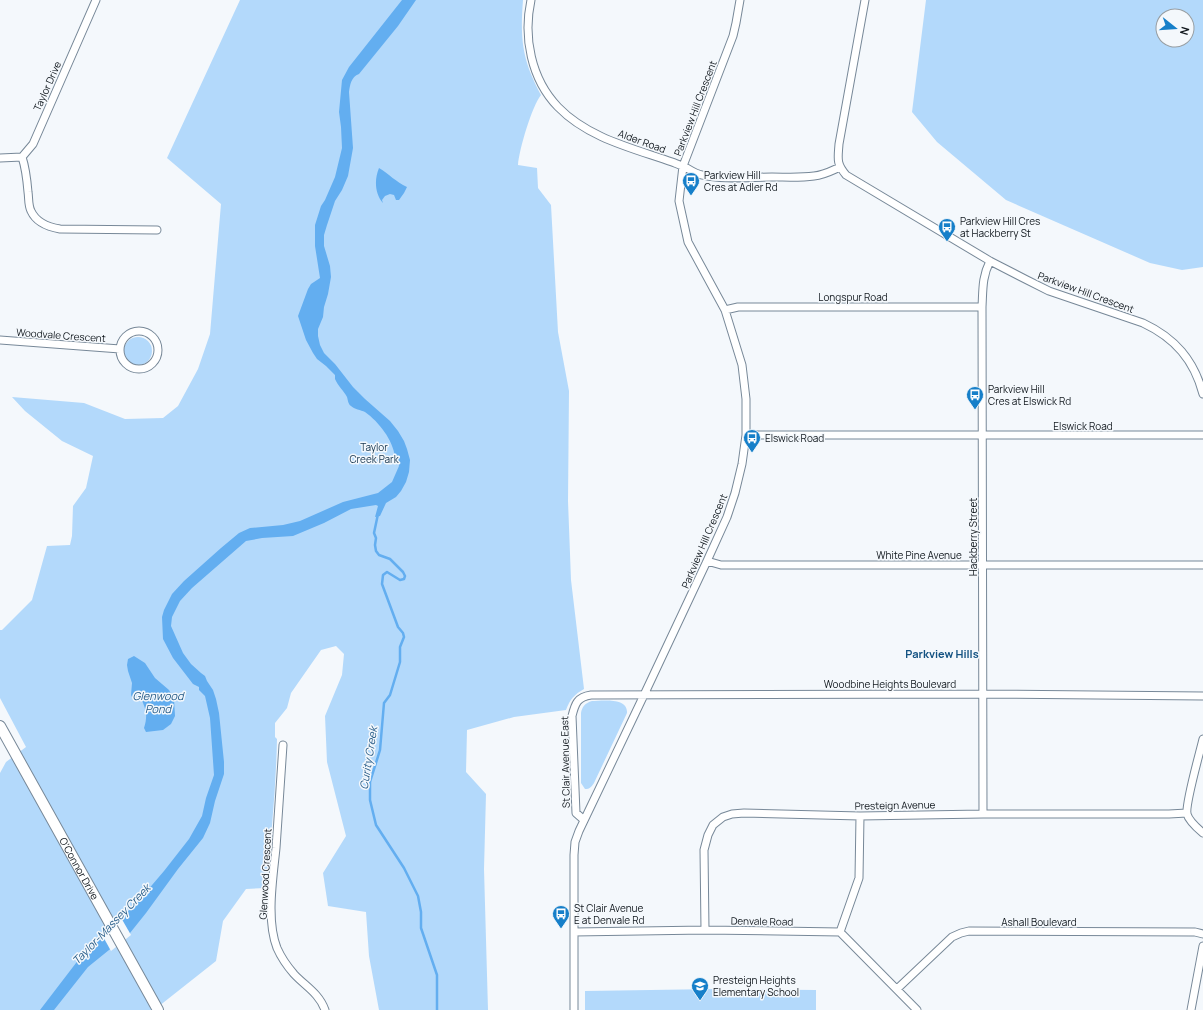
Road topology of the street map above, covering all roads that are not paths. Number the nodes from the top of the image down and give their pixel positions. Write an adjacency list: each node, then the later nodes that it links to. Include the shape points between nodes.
1 (96, 0): 6 (street, Taylor Drive, via 33,144)
2 (531, 0): 7 (street, Alder Road, via 528,14 529,48 535,70 557,106 572,120 595,134)
3 (740, 0): 7 (street, Parkview Hill Crescent, via 733,36)
4 (865, 0): 8 (street, via 839,144)
5 (0, 158): 6 (street)
6 (22, 158): 9 (street, via 26,169 31,211 41,223 52,228)
7 (683, 166): 8 (street, Alder Road, via 701,175 737,177 813,176); 12 (street, Parkview Hill Crescent, via 679,201 688,242)
8 (840, 167): 10 (street, Parkview Hill Crescent, via 854,179)
9 (157, 230)
10 (990, 260): 11 (street, Hackberry Street, via 983,281); 15 (street, Parkview Hill Crescent, via 1048,291 1143,323 1159,332 1178,346 1188,359)
11 (982, 307): 12 (street, Longspur Road, via 738,307); 17 (street, Hackberry Street)
12 (725, 310): 16 (street, Parkview Hill Crescent, via 742,366 746,399)
13 (0, 340): 14 (street, Woodvale Crescent)
14 (120, 349): 14 (street, via 125,364 140,370 148,368 158,356 156,340 142,331 134,331 127,335)
15 (1203, 394)
16 (746, 435): 17 (street, Elswick Road); 19 (street, Parkview Hill Crescent, via 735,492)
17 (983, 435): 18 (street, Elswick Road); 20 (street, Hackberry Street)
18 (1203, 435)
19 (708, 561): 20 (street, White Pine Avenue, via 721,564); 23 (street, Parkview Hill Crescent)
20 (984, 565): 21 (street, White Pine Avenue); 22 (street, Hackberry Street)
21 (1203, 565)
22 (984, 694): 23 (street, Woodbine Heights Boulevard); 24 (street, Woodbine Heights Boulevard); 30 (street, Hackberry Street)
23 (644, 695): 25 (street, Woodbine Heights Boulevard, via 591,695 583,696); 32 (street, Parkview Hill Crescent)
24 (1203, 696)
25 (578, 701): 32 (street, St Clair Avenue East, via 572,716 576,813)
26 (0, 726): 40 (main road, O'Connor Drive)
27 (1203, 739): 29 (street)
28 (283, 745): 41 (street, Glenwood Crescent, via 271,907 273,934 284,960 294,974 319,997)
29 (1187, 813): 30 (street, Presteign Avenue); 33 (street, via 1190,820)
30 (983, 814): 31 (street, Presteign Avenue)
31 (860, 816): 34 (street, Presteign Avenue, via 744,813 723,817 713,825 704,850); 36 (street, via 859,878)
32 (584, 820): 35 (street, Parkview Hill Crescent, via 574,848)
33 (1203, 833)
34 (705, 930): 35 (street, Denvale Road); 36 (street, Denvale Road)
35 (574, 932): 42 (street)
36 (840, 932): 39 (street)
37 (1203, 934): 39 (street, Ashall Boulevard, via 968,931 952,937)
38 (1203, 946): 44 (street)
39 (897, 989): 43 (street)
40 (158, 1010)
41 (324, 1010)
42 (574, 1010)
43 (917, 1010)
44 (1191, 1010)

